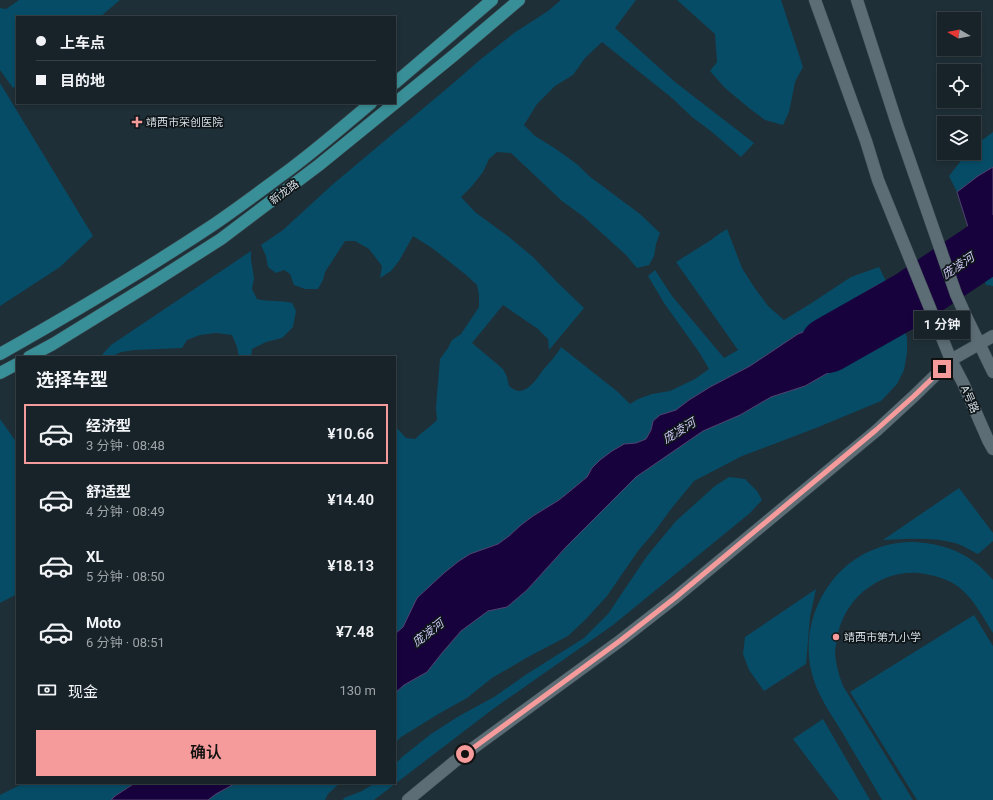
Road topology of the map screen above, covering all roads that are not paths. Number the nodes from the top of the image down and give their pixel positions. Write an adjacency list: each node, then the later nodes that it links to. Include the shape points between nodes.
1 (492, 0): 5 (main road)
2 (519, 0): 6 (main road, 新龙路)
3 (815, 0): 13 (street, A号路, via 878,180)
4 (857, 0): 10 (street, via 956,294)
5 (396, 82)
6 (396, 102)
7 (370, 104): 11 (main road, 新龙路, via 290,170 211,226 145,269)
8 (394, 104): 12 (main road, 新龙路, via 221,239)
9 (993, 336): 10 (street)
10 (980, 344): 13 (street); 15 (street)
11 (0, 354)
12 (31, 356)
13 (951, 360): 17 (street, A号路); 18 (street, via 876,430 676,597 454,762)
14 (16, 365): 16 (main road)
15 (993, 372)
16 (0, 373)
17 (993, 449)
18 (408, 800)

